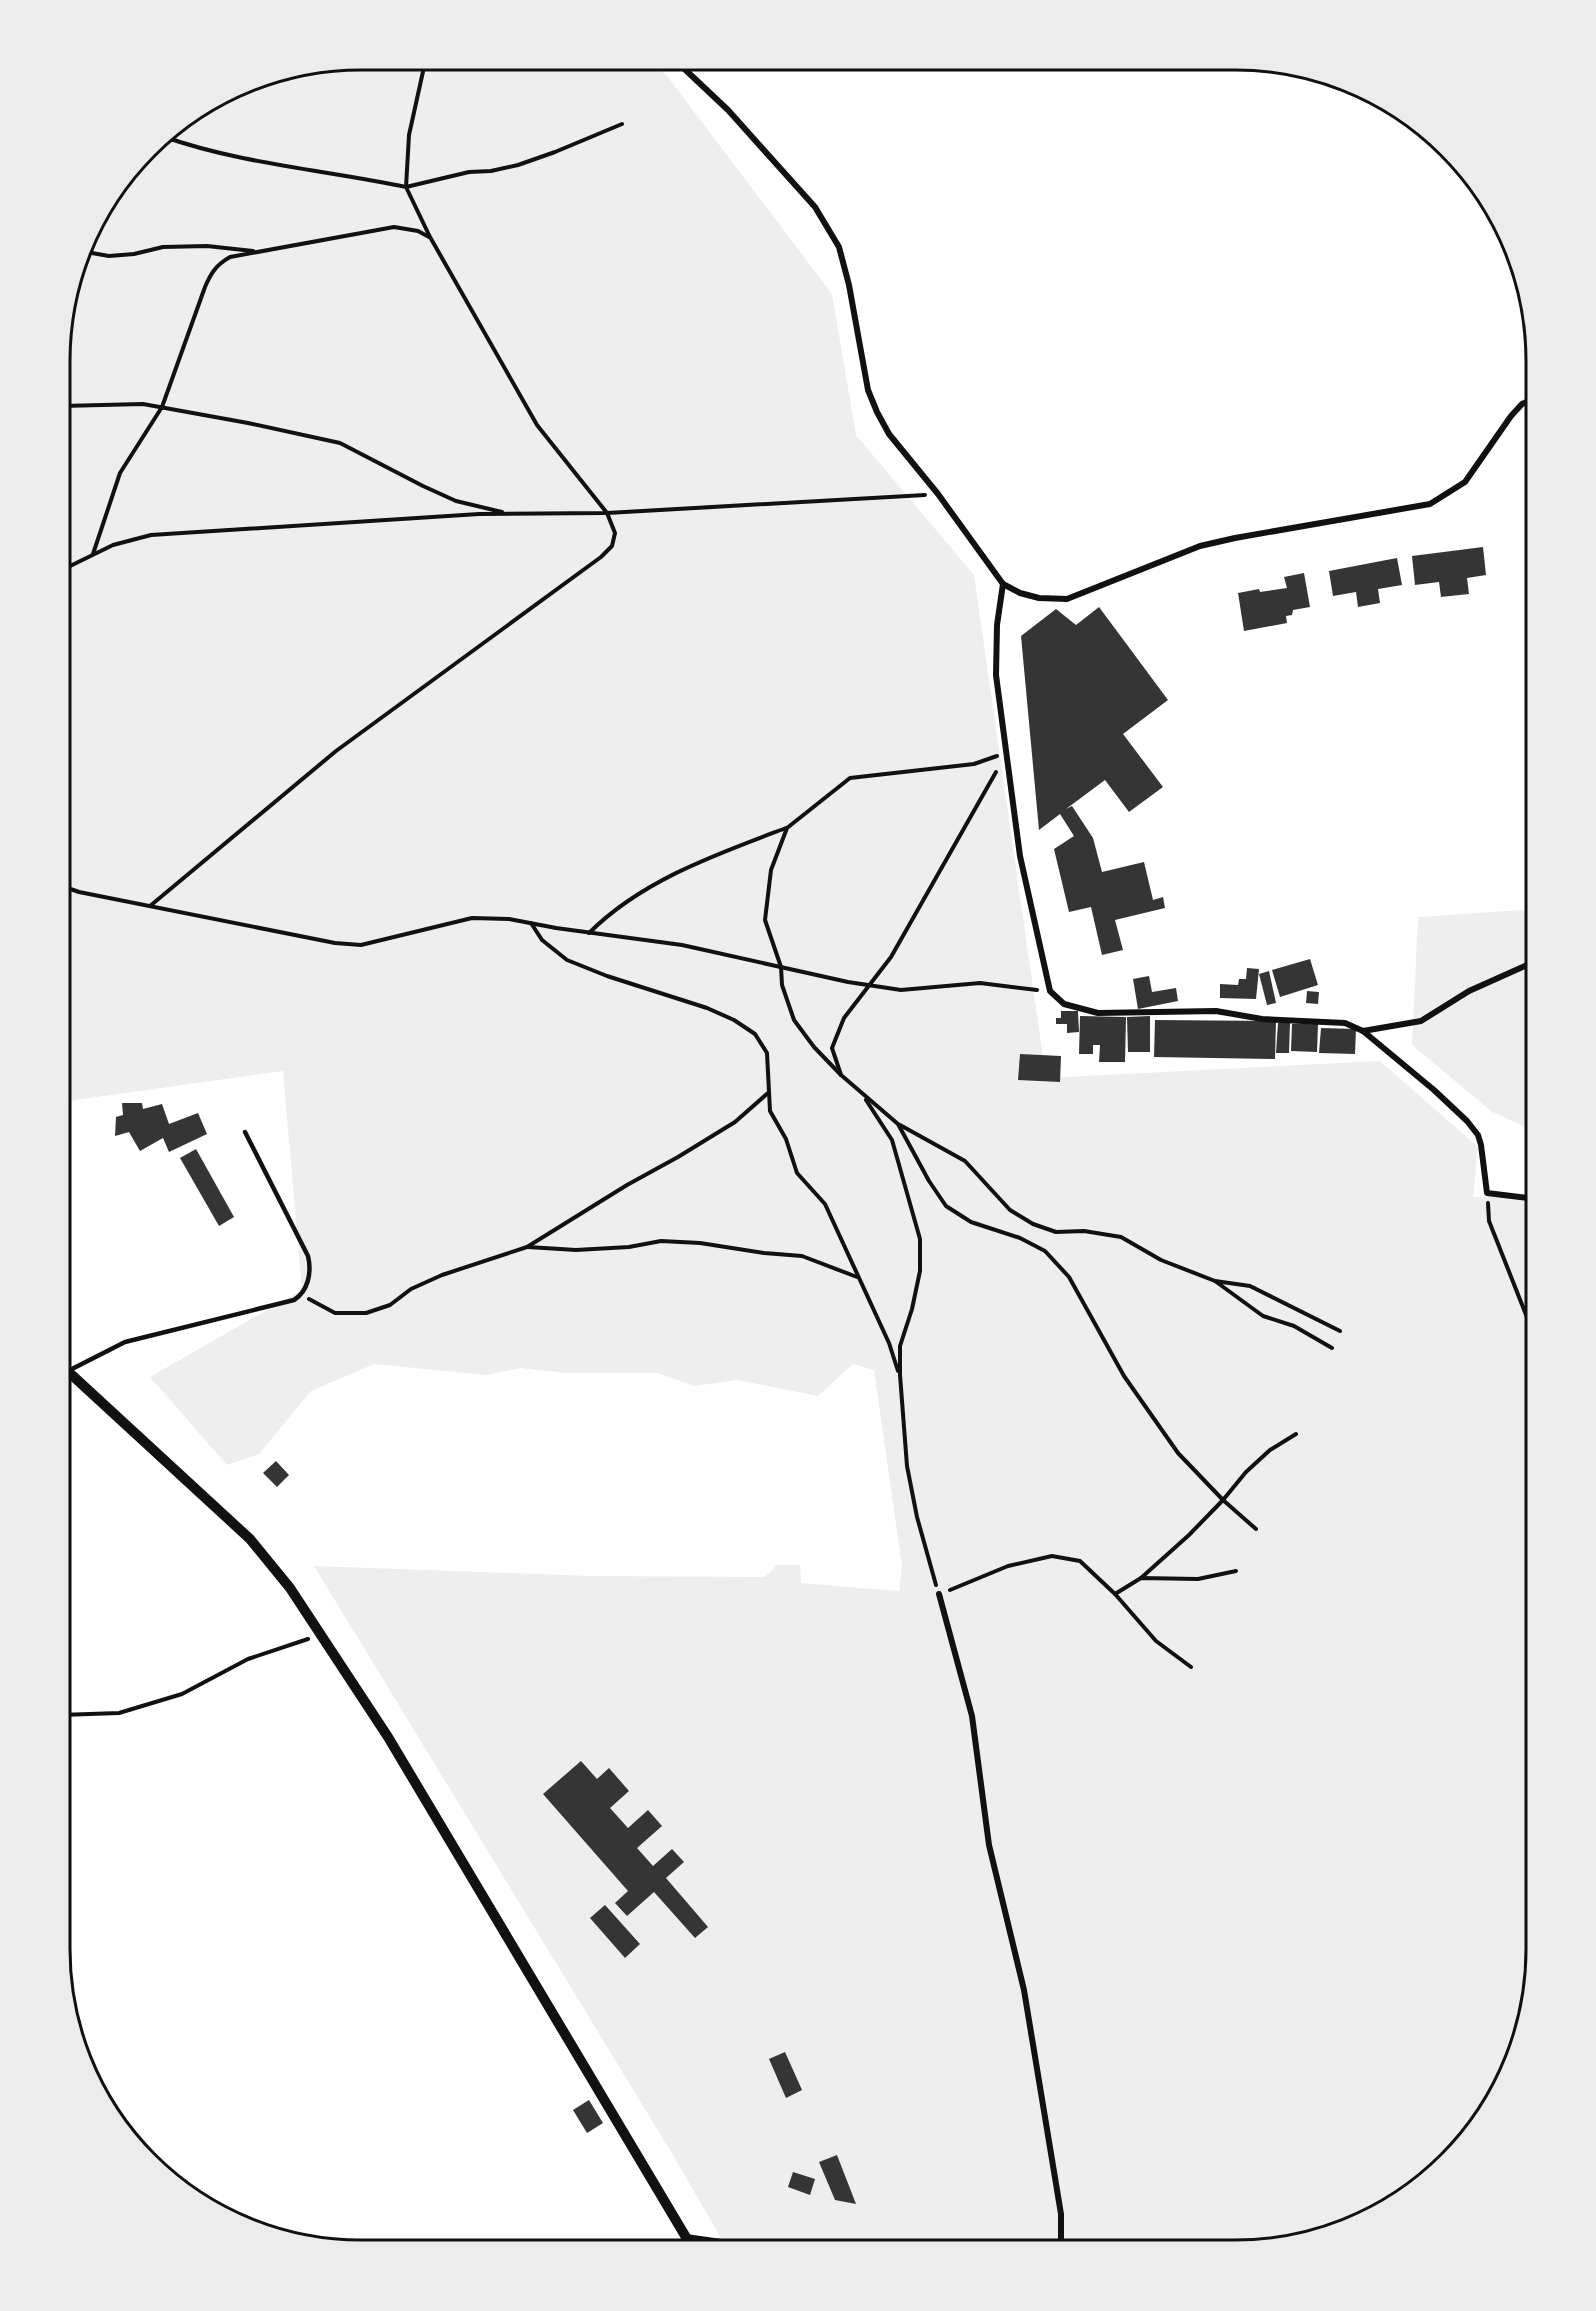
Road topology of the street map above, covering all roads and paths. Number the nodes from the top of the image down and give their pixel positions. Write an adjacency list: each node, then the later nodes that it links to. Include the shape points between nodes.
1 (423, 70): 5 (path, via 409,135)
2 (686, 70): 12 (street, via 728,110 815,207 839,247 868,390 889,435)
3 (622, 124): 5 (path, via 518,165)
4 (174, 140): 5 (path)
5 (406, 187): 6 (path)
6 (430, 237): 7 (path, via 394,227); 14 (path, via 537,425)
7 (260, 252): 8 (path, via 207,246 109,256); 11 (path, via 230,257 212,271)
8 (92, 253)
9 (1526, 402): 17 (street, via 1511,416 1466,482 1430,504 1200,546 1067,599 1039,598)
10 (70, 406): 11 (path)
11 (162, 407): 13 (path, via 340,443 456,501); 15 (path, via 120,473)
12 (938, 494): 14 (path); 17 (street)
13 (507, 513): 14 (path); 15 (path, via 151,535)
14 (607, 513): 21 (path, via 615,533 612,546 601,557 336,751)
15 (92, 555): 16 (path)
16 (70, 566)
17 (1003, 584): 18 (street, via 996,675)
18 (1006, 753): 19 (path, via 974,764 850,778); 26 (path, via 918,912); 27 (street, via 1020,856)
19 (787, 828): 23 (path, via 709,857 652,886 608,914); 25 (path, via 771,870 765,920)
20 (70, 889): 21 (path)
21 (150, 906): 22 (path, via 361,945 472,918)
22 (531, 923): 23 (path); 30 (path, via 542,940 567,960 707,1008 755,1034 767,1053)
23 (589, 933): 25 (path, via 682,945)
24 (1526, 966): 28 (street, via 1469,991 1421,1021)
25 (781, 967): 26 (path); 29 (path, via 782,986 794,1020)
26 (870, 985): 27 (path, via 901,990 980,983); 29 (path, via 844,1018 832,1048)
27 (1050, 992): 28 (street, via 1064,1004 1098,1013 1216,1011 1262,1019 1345,1023)
28 (1363, 1031): 34 (street, via 1434,1090 1478,1135)
29 (841, 1075): 31 (path)
30 (769, 1092): 36 (path, via 735,1122); 37 (path, via 770,1111 786,1138 797,1173 825,1204)
31 (863, 1095): 32 (path); 45 (path, via 892,1140 920,1239 920,1271 900,1346)
32 (898, 1124): 38 (path, via 965,1161 1010,1210 1033,1224 1056,1232 1084,1231 1121,1237 1161,1260); 47 (path, via 946,1206 971,1222 1045,1251 1069,1277 1124,1376 1178,1453)
33 (245, 1132): 39 (lane, via 308,1256 310,1266)
34 (1488, 1193): 35 (street); 40 (path, via 1489,1221)
35 (1526, 1198)
36 (527, 1247): 37 (path, via 576,1250 661,1241 700,1243 802,1256); 39 (path, via 442,1275 411,1289 390,1305 366,1313 335,1313)
37 (858, 1277): 45 (path)
38 (1215, 1281): 41 (path, via 1250,1286); 42 (path, via 1263,1316 1294,1326)
39 (301, 1295): 43 (lane, via 240,1315 125,1342)
40 (1526, 1315)
41 (1340, 1331)
42 (1332, 1347)
43 (70, 1366)
44 (70, 1373): 53 (street, via 250,1539 290,1588)
45 (900, 1375): 51 (path, via 907,1466 916,1517)
46 (1296, 1434): 47 (path, via 1270,1450)
47 (1223, 1500): 48 (path); 50 (path)
48 (1256, 1529)
49 (1236, 1571): 50 (path, via 1198,1579)
50 (1141, 1578): 52 (path)
51 (939, 1594): 52 (path, via 1008,1566 1052,1556 1080,1560); 59 (street, via 972,1716 989,1845 1024,1990 1061,2214)
52 (1115, 1594): 54 (path, via 1155,1641)
53 (321, 1635): 55 (path, via 248,1659 182,1694 118,1713); 56 (street, via 388,1737)
54 (1191, 1667)
55 (70, 1715)
56 (686, 2237): 57 (street); 58 (street)
57 (688, 2240)
58 (707, 2240)
59 (1061, 2240)

